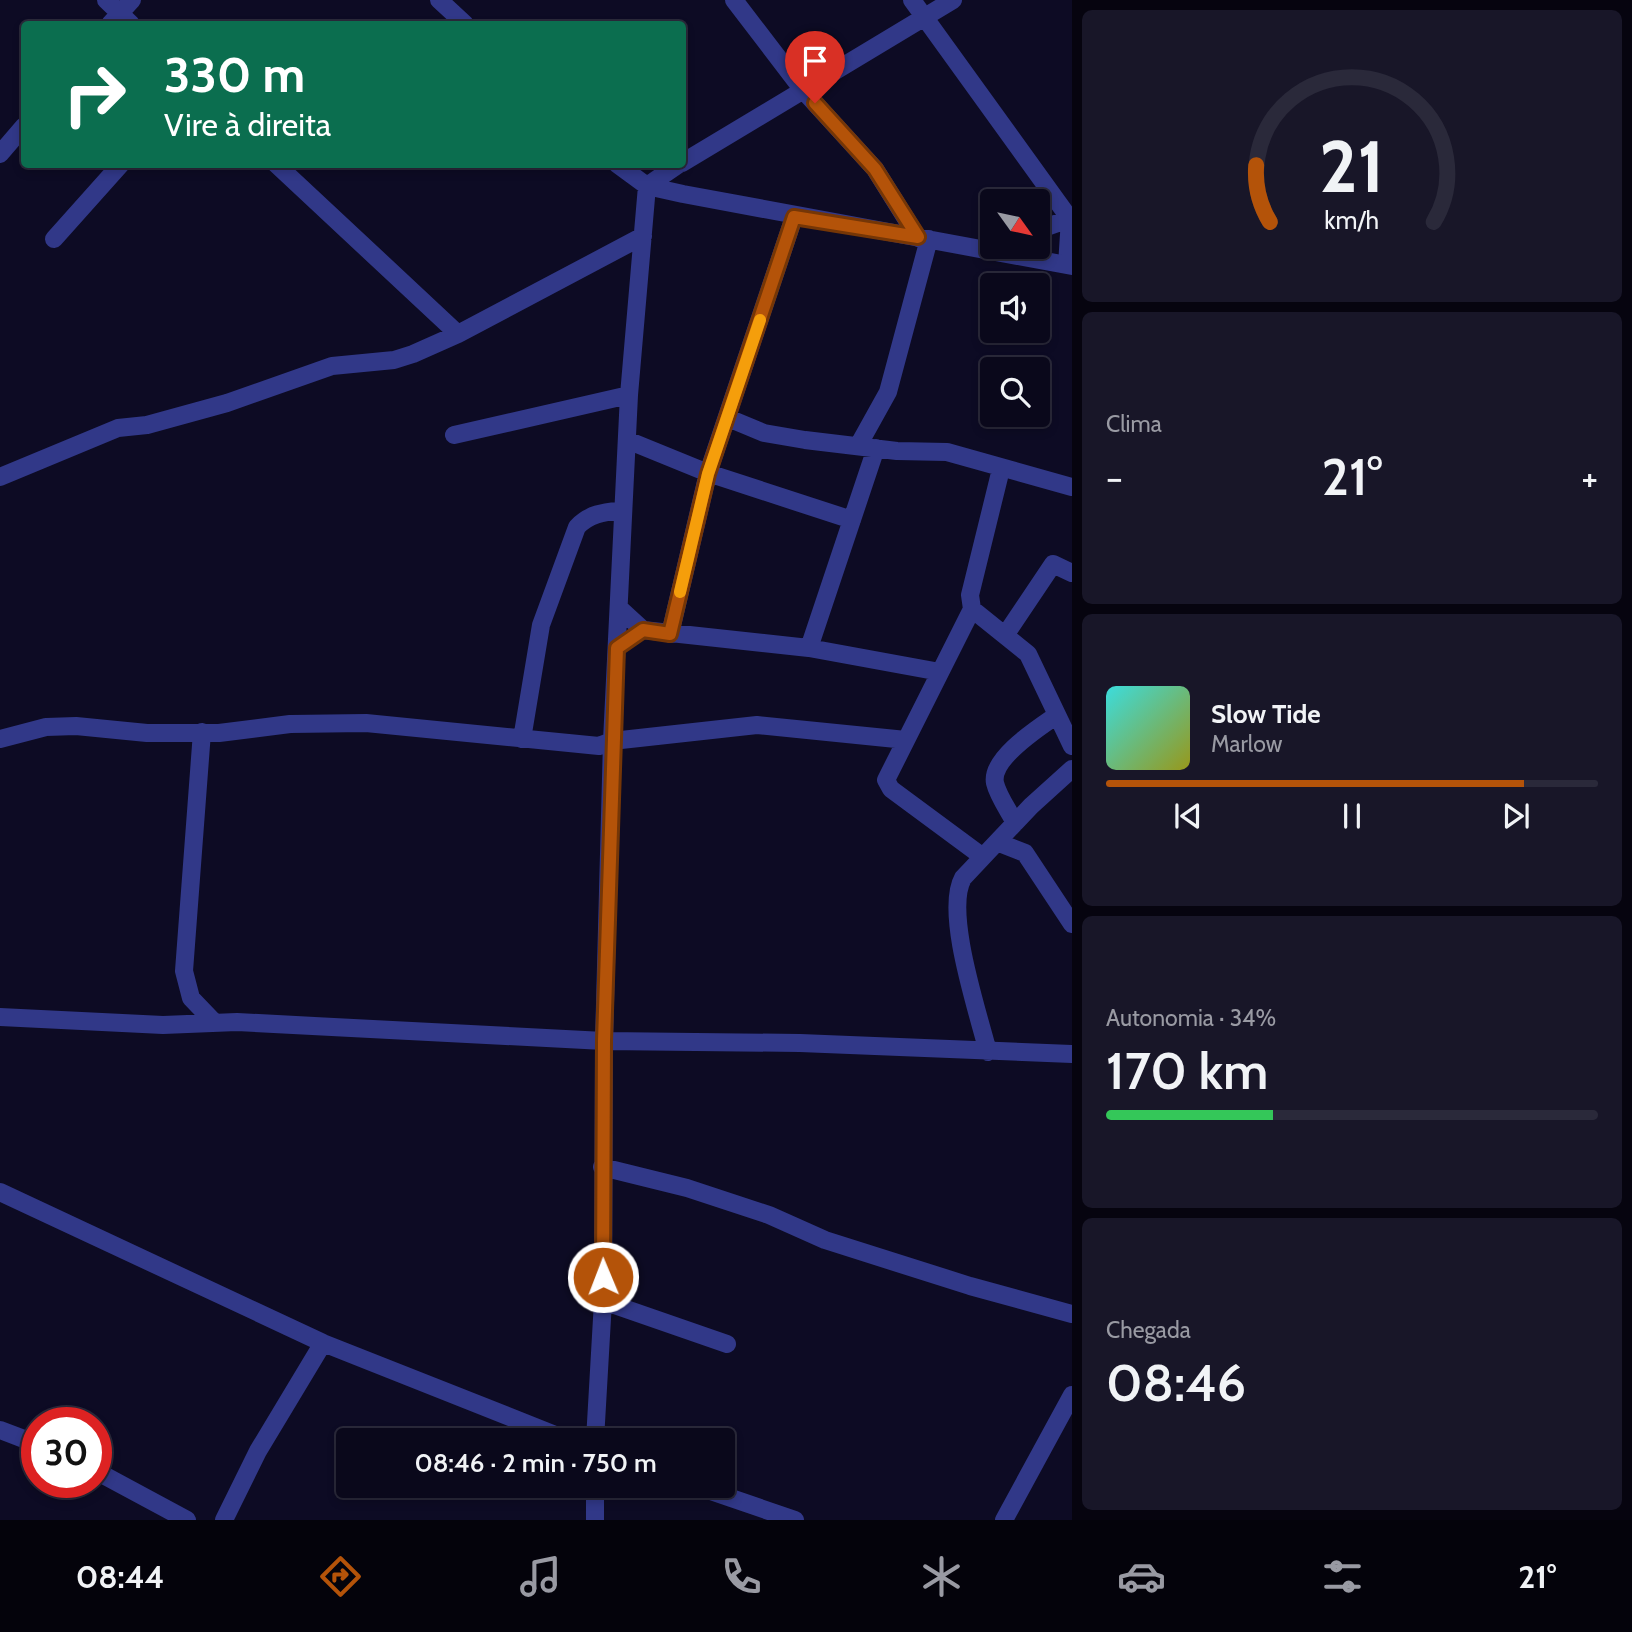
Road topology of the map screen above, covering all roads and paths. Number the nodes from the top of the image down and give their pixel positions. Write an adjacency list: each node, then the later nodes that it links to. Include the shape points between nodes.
1 (106, 0): 8 (street)
2 (132, 0): 8 (street)
3 (439, 0): 9 (street)
4 (734, 0): 10 (street)
5 (912, 0): 7 (street)
6 (953, 0): 7 (street)
7 (922, 17): 10 (street); 20 (street)
8 (120, 21)
9 (462, 21)
10 (802, 89): 13 (street); 23 (street, via 875,169)
11 (21, 130): 12 (street)
12 (0, 154)
13 (686, 161)
14 (117, 168): 24 (street)
15 (280, 168): 28 (street)
16 (622, 168): 18 (street)
17 (675, 168): 18 (street)
18 (647, 186): 19 (street); 22 (street)
19 (794, 217): 23 (street); 30 (street)
20 (1071, 219): 21 (street); 27 (street)
21 (1050, 226)
22 (643, 236): 28 (street); 29 (street)
23 (923, 238): 25 (street); 33 (street, via 888,393)
24 (54, 240)
25 (980, 245)
26 (1043, 259): 27 (street)
27 (1069, 265)
28 (458, 334): 35 (street, via 394,360 332,366 227,403 147,425 118,428)
29 (629, 395): 31 (street); 32 (street)
30 (728, 418): 33 (street, via 764,433); 36 (street)
31 (454, 435)
32 (627, 440): 36 (street); 38 (street)
33 (867, 447): 34 (street, via 947,453); 39 (street)
34 (1001, 469): 37 (street); 42 (street, via 970,595)
35 (2, 472)
36 (708, 474): 39 (street); 44 (street)
37 (1072, 487)
38 (623, 510): 41 (street); 52 (street, via 598,513 577,527 541,625)
39 (852, 520): 47 (street)
40 (1072, 573): 45 (street, via 1053,564)
41 (619, 608): 43 (street); 46 (street)
42 (972, 609): 45 (street); 48 (street)
43 (643, 630): 44 (street); 46 (street)
44 (670, 634): 47 (street)
45 (1006, 634): 49 (street, via 1028,654)
46 (617, 648): 54 (street)
47 (809, 648): 48 (street)
48 (940, 672): 53 (street)
49 (1057, 715): 55 (street); 57 (street, via 1023,738 996,772 995,782)
50 (202, 732): 51 (street, via 46,727); 52 (street, via 366,723); 62 (street, via 184,971 191,998)
51 (0, 739)
52 (522, 739): 54 (street, via 599,746)
53 (906, 740): 54 (street, via 757,725); 59 (street, via 887,785)
54 (612, 741): 63 (street)
55 (1072, 746)
56 (1072, 769): 57 (street)
57 (1015, 823): 58 (street)
58 (997, 842): 59 (street); 60 (street, via 1025,853)
59 (983, 857): 64 (street, via 956,890 956,905)
60 (1072, 924)
61 (0, 1017): 62 (street, via 163,1025)
62 (214, 1022): 63 (street)
63 (604, 1041): 64 (street, via 800,1043); 66 (street)
64 (988, 1052): 65 (street)
65 (1072, 1054)
66 (602, 1167): 68 (street); 69 (street, via 705,1193 884,1259)
67 (0, 1192): 70 (street)
68 (603, 1301): 71 (street); 74 (street)
69 (1071, 1310)
70 (323, 1343): 73 (street); 81 (street, via 258,1451)
71 (727, 1344)
72 (1071, 1401): 84 (street)
73 (538, 1428)
74 (596, 1428)
75 (0, 1430): 76 (street)
76 (21, 1438)
77 (112, 1480): 80 (street)
78 (594, 1498): 82 (street)
79 (731, 1498): 83 (street)
80 (187, 1520)
81 (224, 1520)
82 (595, 1520)
83 (795, 1520)
84 (1004, 1520)

